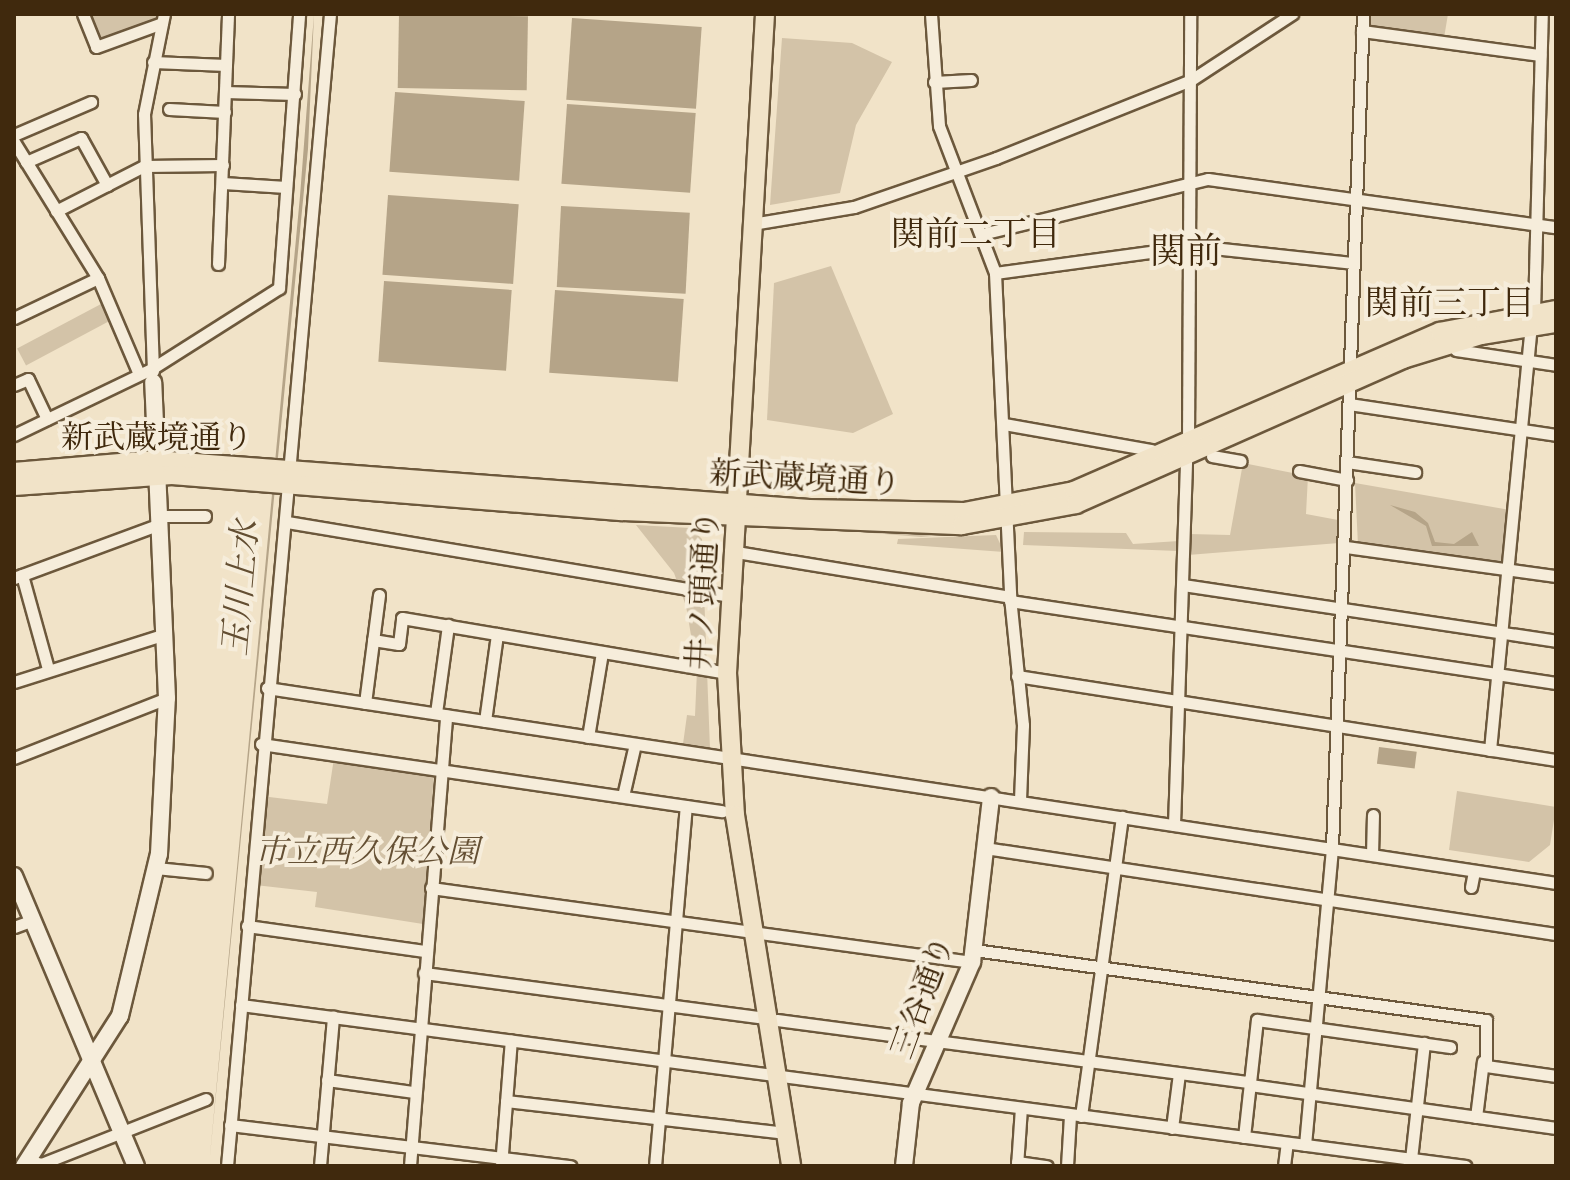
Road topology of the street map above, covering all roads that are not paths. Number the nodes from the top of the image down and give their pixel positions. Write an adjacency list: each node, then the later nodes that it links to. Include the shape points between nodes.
1 (83, 14): 11 (street, via 96,47)
2 (228, 14): 15 (street)
3 (299, 14): 20 (street)
4 (330, 14): 70 (street)
5 (765, 14): 37 (main road, 井ノ頭通り)
6 (931, 14): 18 (street)
7 (1190, 14): 17 (street)
8 (1292, 14): 17 (street)
9 (1363, 14): 12 (street)
10 (1542, 14): 13 (street)
11 (163, 18): 14 (street)
12 (1362, 31): 13 (street); 34 (street)
13 (1540, 55): 36 (street)
14 (153, 62): 15 (street); 28 (street)
15 (226, 65): 19 (street)
16 (971, 80): 18 (street)
17 (1191, 80): 29 (street); 30 (street)
18 (934, 82): 29 (street, via 939,126)
19 (225, 92): 20 (street); 23 (street)
20 (295, 94): 33 (street)
21 (91, 102): 24 (street)
22 (169, 109): 23 (street)
23 (225, 112): 27 (street)
24 (14, 135)
25 (14, 142): 26 (street)
26 (26, 162): 32 (street, via 81,138); 35 (street)
27 (223, 165): 28 (street); 31 (street)
28 (144, 166): 32 (street); 52 (street)
29 (957, 172): 37 (street, via 854,207); 39 (street)
30 (1193, 182): 34 (street); 39 (street); 40 (street)
31 (223, 183): 33 (street); 42 (street)
32 (107, 185): 35 (street)
33 (286, 187): 52 (street, via 279,288)
34 (1357, 198): 36 (street); 41 (street)
35 (56, 211): 44 (street)
36 (1535, 223): 38 (street); 47 (street)
37 (752, 224): 73 (main road, 井ノ頭通り)
38 (1556, 227)
39 (986, 233): 43 (street)
40 (1194, 246): 41 (street); 43 (street); 62 (street)
41 (1354, 263): 53 (street)
42 (218, 264)
43 (995, 273): 57 (street)
44 (98, 278): 46 (street); 52 (street)
45 (1556, 310): 47 (main road, 新武蔵境通り)
46 (14, 318)
47 (1532, 319): 48 (main road, 新武蔵境通り); 50 (street); 53 (main road, 新武蔵境通り, via 1440,332)
48 (1556, 323)
49 (1456, 350): 50 (street)
50 (1528, 361): 51 (street); 58 (street)
51 (1556, 365)
52 (148, 375): 56 (street); 66 (street)
53 (1349, 376): 55 (street); 62 (main road, 新武蔵境通り)
54 (14, 385): 56 (street, via 28,379)
55 (1349, 404): 58 (street); 65 (street)
56 (47, 419): 59 (street)
57 (1004, 424): 61 (street); 74 (street)
58 (1521, 430): 60 (street); 80 (street)
59 (14, 435)
60 (1556, 435)
61 (1152, 450)
62 (1187, 450): 74 (main road, 新武蔵境通り); 83 (street)
63 (1212, 456): 64 (street)
64 (1241, 461)
65 (1347, 462): 69 (street); 71 (street)
66 (156, 467): 68 (main road, 新武蔵境通り); 70 (main road, 新武蔵境通り); 72 (main road, 新武蔵境通り); 76 (street)
67 (1299, 471): 71 (street)
68 (14, 472)
69 (1415, 472)
70 (290, 475): 73 (main road, 新武蔵境通り); 77 (street)
71 (1347, 480): 78 (street)
72 (14, 486)
73 (736, 511): 74 (main road, 新武蔵境通り); 79 (main road, 井ノ頭通り)
74 (1007, 513): 86 (street)
75 (205, 516): 76 (street)
76 (160, 520): 81 (street); 91 (street)
77 (287, 522): 85 (street); 103 (street)
78 (1346, 547): 80 (street); 87 (street)
79 (730, 551): 85 (main road, 井ノ頭通り); 86 (street)
80 (1507, 570): 82 (street); 90 (street)
81 (18, 576): 97 (street)
82 (1556, 576)
83 (1183, 585): 87 (street); 89 (street)
84 (379, 595): 93 (street)
85 (729, 596): 98 (main road, 井ノ頭通り)
86 (1010, 599): 89 (street); 100 (street)
87 (1342, 609): 90 (street); 95 (street)
88 (448, 625): 92 (street); 93 (street, via 402,618 399,644); 107 (street)
89 (1180, 626): 95 (street); 105 (street)
90 (1501, 633): 94 (street); 99 (street)
91 (165, 634): 97 (street); 104 (street)
92 (497, 634): 96 (street); 108 (street)
93 (373, 640): 106 (street)
94 (1556, 641)
95 (1341, 650): 99 (street); 109 (street)
96 (602, 652): 98 (street); 110 (street)
97 (48, 669): 101 (street)
98 (727, 673): 115 (main road, 井ノ頭通り)
99 (1497, 674): 102 (street); 113 (street)
100 (1017, 676): 105 (street); 120 (street)
101 (14, 682)
102 (1556, 683)
103 (267, 688): 106 (street); 111 (street)
104 (167, 698): 114 (street); 129 (street)
105 (1177, 702): 109 (street); 125 (street)
106 (365, 703): 107 (street)
107 (441, 714): 108 (street); 117 (street)
108 (485, 721): 110 (street)
109 (1338, 726): 113 (street); 126 (street)
110 (588, 737): 112 (street)
111 (261, 744): 117 (street); 140 (street)
112 (635, 744): 115 (street); 118 (street)
113 (1490, 750): 116 (street)
114 (14, 758)
115 (730, 758): 119 (street); 142 (main road, 井ノ頭通り)
116 (1556, 760)
117 (441, 771): 118 (street); 136 (street)
118 (623, 796): 121 (street)
119 (991, 797): 120 (street); 127 (street, 三谷通り)
120 (1020, 800): 124 (street)
121 (686, 806): 122 (street); 139 (street)
122 (722, 811)
123 (1373, 815): 128 (street)
124 (1122, 817): 125 (street); 130 (street)
125 (1174, 825): 126 (street)
126 (1332, 847): 128 (street); 137 (street)
127 (985, 848): 130 (street); 145 (street, 三谷通り)
128 (1372, 855): 131 (street)
129 (156, 868): 132 (street); 161 (street, via 120,1016)
130 (1115, 868): 137 (street); 146 (street)
131 (1474, 871): 134 (street); 135 (street)
132 (206, 873)
133 (14, 876): 138 (street)
134 (1556, 883)
135 (1471, 887)
136 (431, 888): 139 (street); 144 (street)
137 (1328, 898): 143 (street); 148 (street)
138 (33, 920): 141 (street); 161 (street)
139 (676, 922): 142 (street); 150 (street)
140 (247, 926): 144 (street); 149 (street)
141 (14, 927)
142 (754, 932): 145 (street); 165 (main road, 井ノ頭通り)
143 (1556, 934)
144 (426, 951): 147 (street)
145 (973, 956): 146 (street); 157 (street, 三谷通り)
146 (1101, 966): 148 (street); 163 (street)
147 (424, 973): 150 (street); 154 (street)
148 (1319, 996): 155 (street); 162 (street, via 1486,1020)
149 (241, 1005): 151 (street); 179 (street)
150 (668, 1006): 152 (street); 160 (street)
151 (333, 1017): 154 (street); 167 (street)
152 (758, 1017)
153 (777, 1020): 157 (street)
154 (419, 1028): 156 (street); 169 (street)
155 (1317, 1028): 158 (street); 168 (street, via 1257,1020); 170 (street)
156 (511, 1040): 160 (street); 173 (street)
157 (939, 1042): 163 (street); 171 (street, 三谷通り)
158 (1424, 1043): 159 (street); 174 (street)
159 (1450, 1047)
160 (665, 1060): 165 (street); 177 (street)
161 (94, 1061): 182 (street); 191 (street)
162 (1483, 1061): 166 (street); 178 (street)
163 (1088, 1062): 164 (street); 176 (street)
164 (1179, 1073): 168 (street); 180 (street)
165 (776, 1074): 171 (street); 183 (main road, 井ノ頭通り)
166 (1556, 1076)
167 (327, 1080): 169 (street); 184 (street)
168 (1250, 1083): 170 (street); 185 (street)
169 (414, 1092): 188 (street)
170 (1310, 1093): 174 (street); 187 (street)
171 (915, 1094): 175 (street); 200 (street, 三谷通り)
172 (206, 1099): 182 (street)
173 (506, 1101): 177 (street); 190 (street)
174 (1417, 1107): 178 (street); 189 (street)
175 (1021, 1108): 176 (street); 192 (street)
176 (1076, 1115): 180 (street); 202 (street)
177 (659, 1117): 183 (street); 198 (street)
178 (1476, 1117): 181 (street)
179 (230, 1125): 184 (street); 194 (street)
180 (1172, 1128): 185 (street)
181 (1556, 1128)
182 (122, 1129): 191 (street, via 41,1164); 193 (street)
183 (786, 1133): 199 (main road, 井ノ頭通り)
184 (322, 1136): 188 (street); 195 (street)
185 (1244, 1137): 186 (street)
186 (1287, 1143): 187 (street); 203 (street)
187 (1305, 1145): 189 (street)
188 (411, 1147): 190 (street); 196 (street)
189 (1411, 1159): 204 (street)
190 (501, 1162): 197 (street)
191 (25, 1163)
192 (1017, 1164): 201 (street)
193 (136, 1166)
194 (227, 1166)
195 (320, 1166)
196 (410, 1166)
197 (571, 1166)
198 (655, 1166)
199 (791, 1166)
200 (904, 1166)
201 (1047, 1166)
202 (1067, 1166)
203 (1284, 1166)
204 (1459, 1166)

